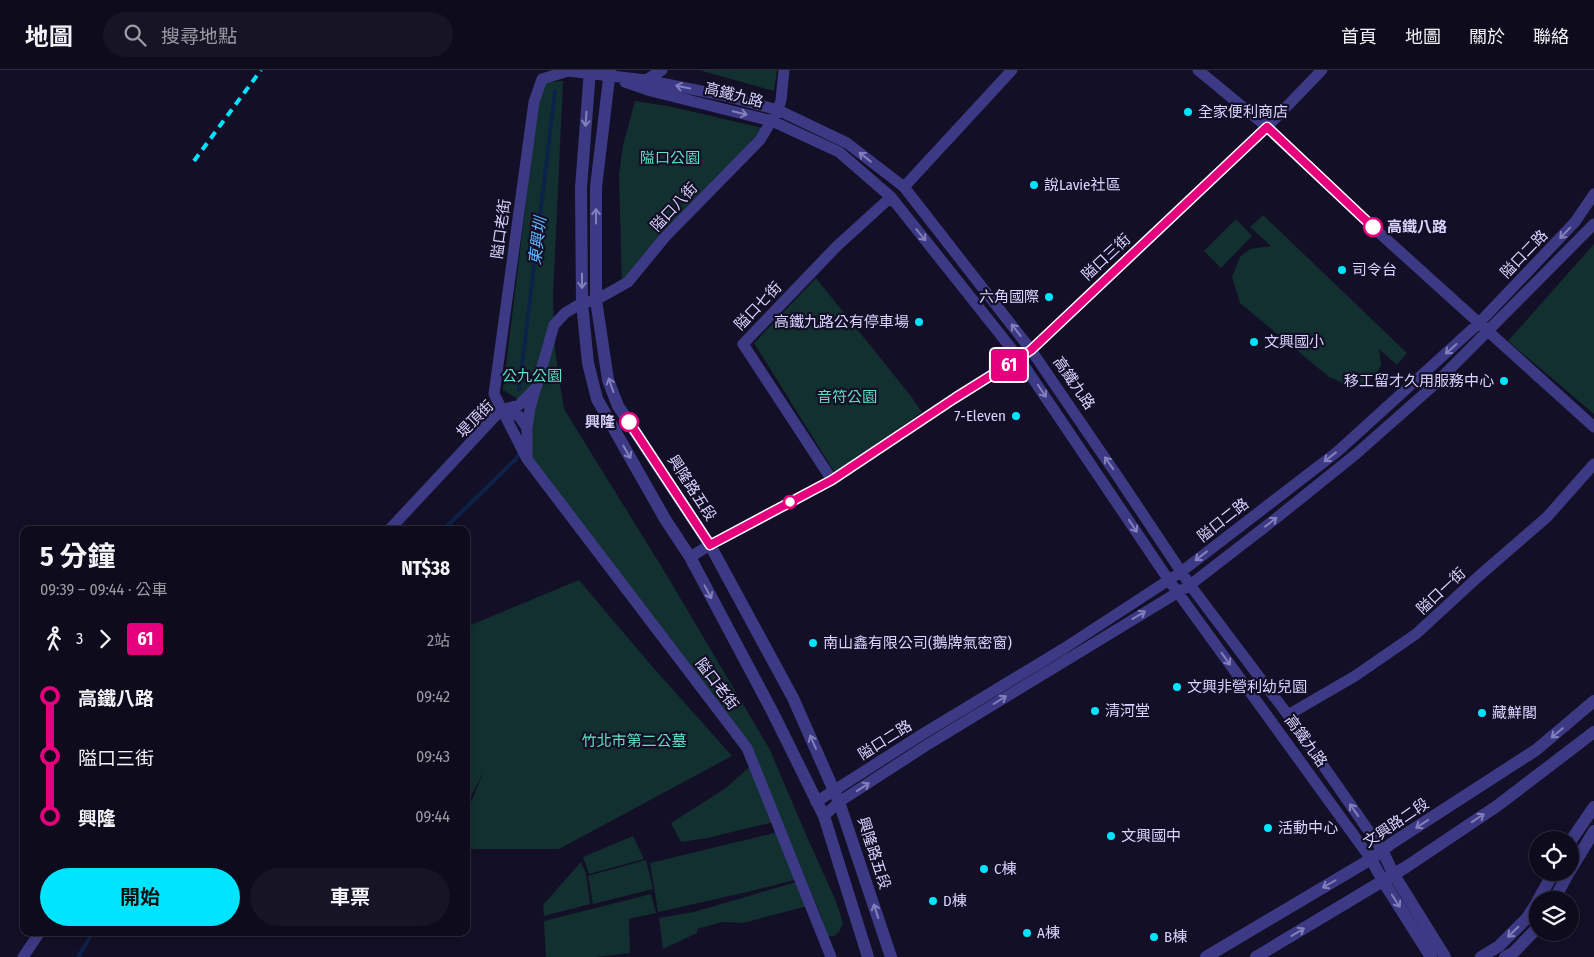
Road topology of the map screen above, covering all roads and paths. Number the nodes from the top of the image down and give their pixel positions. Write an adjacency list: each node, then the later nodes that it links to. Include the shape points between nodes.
1 (662, 70): 9 (street)
2 (784, 70): 10 (street, 隘口八街)
3 (1012, 70): 13 (street)
4 (1198, 70): 12 (street)
5 (1322, 70): 12 (street, 隘口三街)
6 (571, 71): 7 (street, 隘口老街); 24 (street, 隘口老街, via 542,79 534,102 494,394)
7 (590, 71): 8 (street, 隘口老街); 18 (street, one-way to 18, via 581,188)
8 (610, 73): 9 (street, 高鐵九路); 11 (street, 高鐵九路, one-way to 11, via 651,91); 17 (street, 興隆路五段, one-way to 8, via 596,187)
9 (646, 80): 10 (street, 高鐵九路, one-way to 9)
10 (778, 110): 11 (street, 隘口八街); 13 (street, 高鐵九路, one-way to 10, via 847,142)
11 (772, 121): 15 (street, 高鐵九路, via 839,152); 17 (street, 隘口八街, via 760,140 665,237 628,282)
12 (1267, 127): 19 (street); 21 (street, 隘口三街)
13 (904, 187): 21 (street, 高鐵九路, one-way to 13)
14 (1594, 194): 19 (street, 隘口二路, one-way to 19, via 1575,222)
15 (891, 197): 22 (street, 高鐵九路, one-way to 22); 29 (street, 隘口七街, via 837,246 743,344)
16 (1594, 224): 20 (street, 隘口二路)
17 (596, 300): 18 (street, 隘口八街); 31 (street, 興隆路五段, one-way to 17, via 618,406 608,380)
18 (582, 303): 23 (street, 堤頂街, via 565,313 554,325); 32 (street, one-way to 32, via 588,363 597,399 665,520)
19 (1479, 324): 20 (street); 33 (street, 隘口二路, one-way to 33, via 1337,452)
20 (1488, 332): 25 (street); 35 (street, 隘口二路, one-way to 20, via 1356,454)
21 (1031, 350): 22 (street, 隘口三街); 33 (street, 高鐵九路, one-way to 21)
22 (1019, 358): 29 (street, 隘口三街); 34 (street, 高鐵九路, one-way to 34)
23 (536, 388): 24 (street, 堤頂街, via 519,406); 26 (street)
24 (501, 410): 26 (street, via 519,416); 27 (street, 隘口老街); 30 (street, 堤頂街)
25 (1594, 427)
26 (527, 428): 27 (street)
27 (527, 459): 56 (street, 隘口老街, via 747,748)
28 (1594, 464): 38 (street, 隘口一街, via 1547,517 1416,634 1355,676)
29 (832, 480): 31 (street, 隘口三街)
30 (393, 526)
31 (710, 545): 32 (street, 隘口三街); 40 (street, 興隆路五段, one-way to 31, via 793,698)
32 (690, 557): 41 (street, one-way to 41)
33 (1181, 572): 34 (street, 隘口二路); 35 (street, 高鐵九路)
34 (1168, 579): 36 (street, 高鐵九路); 40 (street, 隘口二路, via 1063,649)
35 (1190, 585): 36 (street, 隘口二路); 38 (street, 高鐵九路)
36 (1177, 592): 42 (street, 隘口二路, one-way to 36); 49 (street, 高鐵九路, one-way to 49)
37 (1594, 701): 47 (street, 文興路二段, one-way to 47, via 1536,750)
38 (1288, 715): 47 (street, 高鐵九路, one-way to 38)
39 (1594, 732): 50 (street, one-way to 39, via 1497,806)
40 (834, 790): 41 (street, 隘口二路); 42 (street, 興隆路五段)
41 (816, 802): 44 (street)
42 (839, 802): 44 (street, 隘口二路); 58 (street, 興隆路五段, one-way to 42)
43 (1594, 807): 45 (street)
44 (824, 816): 57 (street)
45 (1578, 831)
46 (1594, 831): 48 (street)
47 (1382, 850): 49 (street, 文興路二段); 50 (street, 高鐵九路)
48 (1579, 857)
49 (1371, 859): 51 (street, 高鐵九路); 59 (street, 文興路二段, one-way to 59)
50 (1394, 874): 51 (street); 62 (street, 高鐵九路)
51 (1383, 881): 60 (street, one-way to 51); 61 (street, 高鐵九路, one-way to 61)
52 (1529, 916): 63 (street, one-way to 63, via 1498,946)
53 (37, 936): 55 (street)
54 (1529, 936): 64 (street)
55 (23, 957)
56 (831, 957)
57 (868, 957)
58 (891, 957)
59 (1206, 957)
60 (1256, 957)
61 (1432, 957)
62 (1445, 957)
63 (1481, 957)
64 (1506, 957)

